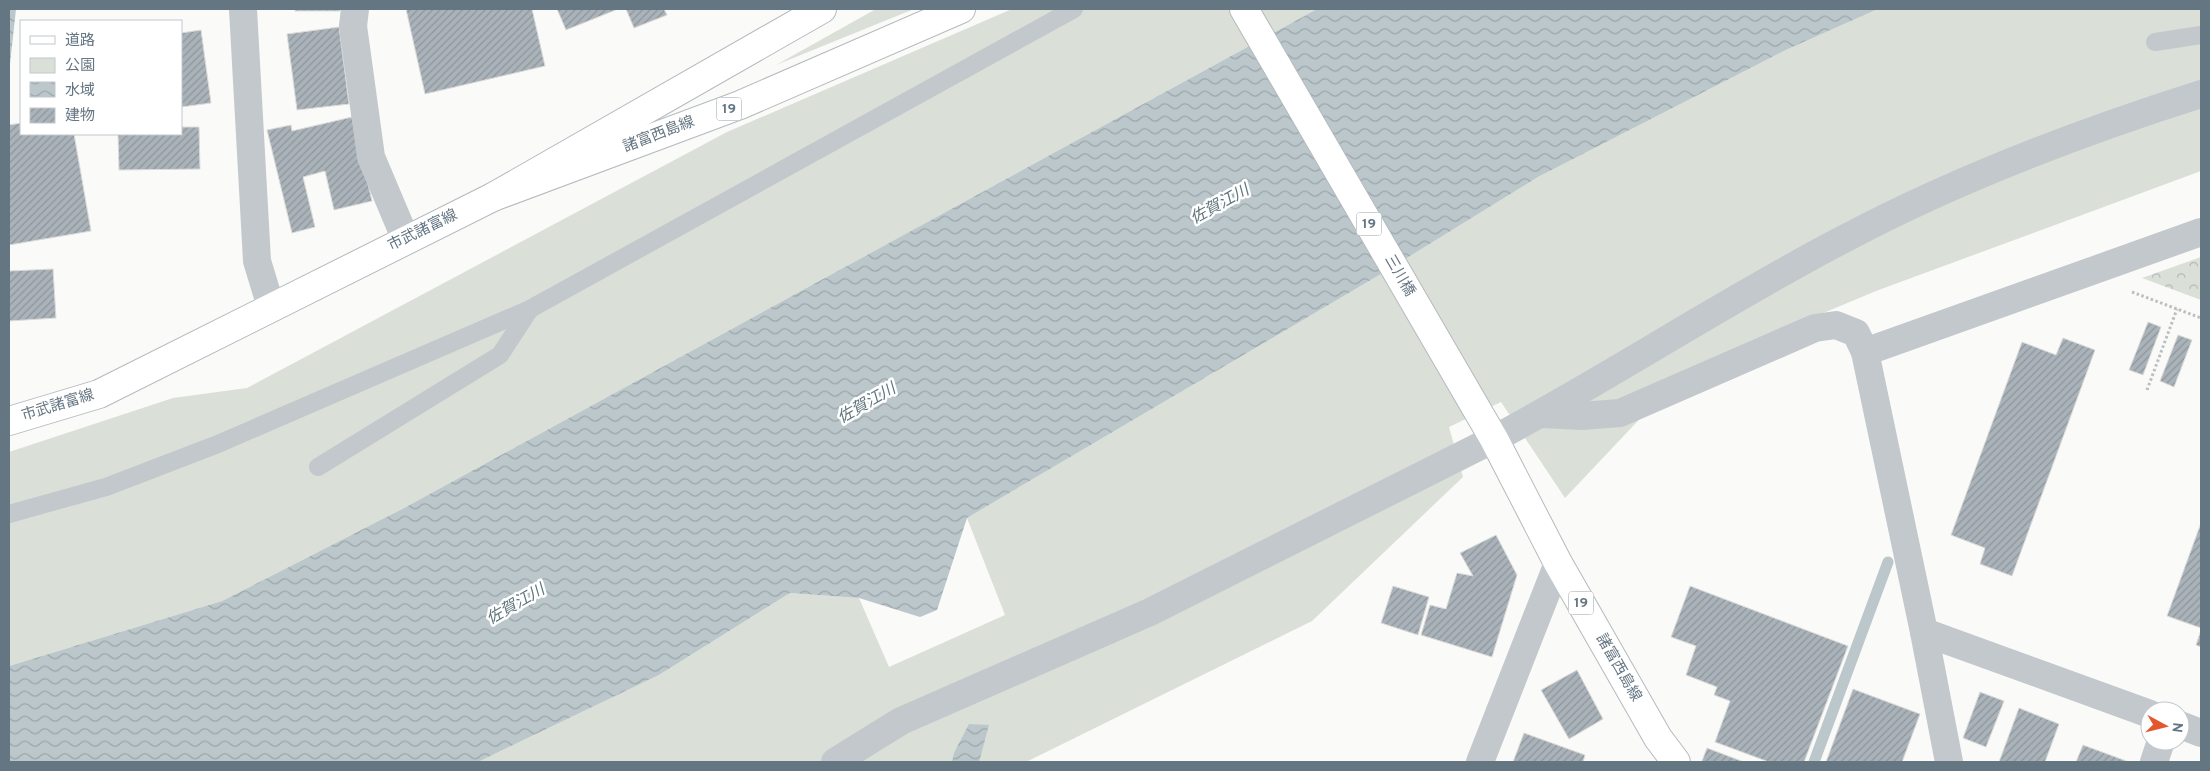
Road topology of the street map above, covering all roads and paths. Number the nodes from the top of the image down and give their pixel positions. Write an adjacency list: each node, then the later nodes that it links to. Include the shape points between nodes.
1 (243, 9): 14 (street, via 257,261)
2 (355, 9): 12 (street, via 353,26 371,157)
3 (822, 9): 10 (main road, 市武諸富線)
4 (961, 9): 10 (main road, 諸富西島線 / 19, via 740,104)
5 (1074, 9): 15 (lane)
6 (1244, 9): 22 (main road, 三川橋 / 19)
7 (2201, 35): 8 (lane)
8 (2155, 42)
9 (2201, 94): 20 (street, via 2121,119 1970,178 1842,239 1697,320)
10 (493, 197): 12 (main road, 市武諸富線)
11 (2201, 232): 13 (street)
12 (406, 240): 14 (main road, 市武諸富線)
13 (2082, 274): 16 (path); 18 (street)
14 (271, 307): 21 (main road, 市武諸富線, via 99,394)
15 (530, 309): 23 (lane, via 500,355); 24 (lane, via 218,444 106,487)
16 (2177, 309): 17 (path); 19 (path)
17 (2201, 318)
18 (1865, 352): 20 (street, via 1856,333 1836,324 1815,328 1620,413 1582,416); 26 (street)
19 (2147, 390)
20 (1541, 414): 22 (street)
21 (9, 421)
22 (1494, 439): 25 (main road, 諸富西島線 / 19); 28 (street, via 1150,612 901,720)
23 (318, 467)
24 (9, 514)
25 (1558, 563): 29 (street); 30 (main road, 諸富西島線 / 19, via 1658,738)
26 (1924, 632): 27 (street); 31 (street)
27 (2140, 710)
28 (835, 762)
29 (1480, 762)
30 (1676, 762)
31 (1948, 762)

